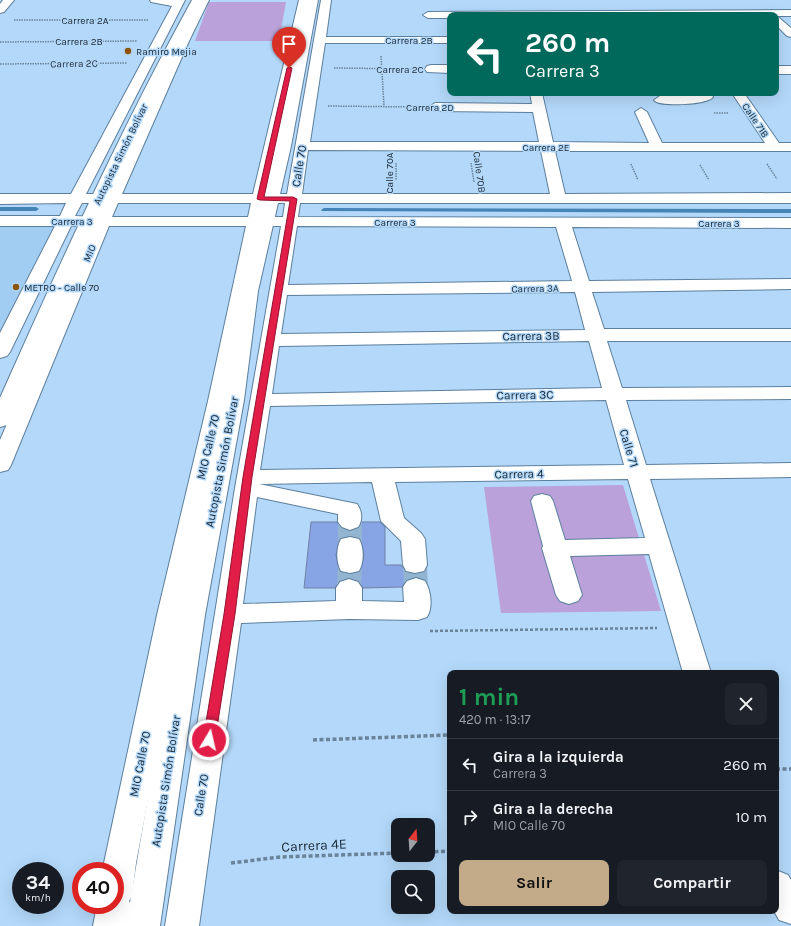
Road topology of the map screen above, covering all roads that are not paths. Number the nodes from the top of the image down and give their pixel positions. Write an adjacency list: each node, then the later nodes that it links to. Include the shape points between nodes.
1 (10, 0): 11 (main road)
2 (155, 0): 8 (main road)
3 (197, 0): 18 (main road, Autopista Simón Bolívar)
4 (204, 0): 45 (main road)
5 (304, 0): 46 (main road, MIO Calle 70)
6 (313, 0): 46 (main road, Autopista Simón Bolívar)
7 (326, 0): 22 (main road, Calle 70)
8 (179, 2): 20 (main road)
9 (763, 4): 13 (main road)
10 (477, 5): 12 (main road)
11 (0, 10)
12 (481, 12)
13 (770, 12)
14 (791, 13): 17 (main road)
15 (428, 15): 16 (main road)
16 (447, 15)
17 (779, 15)
18 (186, 20): 20 (main road); 24 (main road, Autopista Simón Bolívar)
19 (779, 25): 21 (main road)
20 (164, 30): 24 (main road); 44 (main road)
21 (788, 38)
22 (319, 40): 23 (main road, Carrera 2B); 36 (main road, Calle 70)
23 (447, 40)
24 (175, 41): 45 (main road, Autopista Simón Bolívar)
25 (431, 69): 26 (main road, Carrera 2C)
26 (447, 69)
27 (779, 70): 28 (main road)
28 (791, 70)
29 (537, 96): 34 (main road)
30 (706, 96): 32 (main road, via 702,99)
31 (740, 96): 39 (main road, Calle 71B)
32 (660, 100)
33 (435, 107): 34 (main road, Carrera 2D)
34 (539, 108): 37 (main road)
35 (641, 112): 38 (main road)
36 (302, 146): 37 (main road, Carrera 2E); 46 (main road, Calle 70)
37 (547, 146): 38 (main road, Carrera 2E); 41 (main road)
38 (657, 146): 39 (main road, Carrera 2E)
39 (774, 146): 40 (main road, Carrera 2E)
40 (791, 147)
41 (558, 198): 42 (main road, Carrera 3); 46 (main road, Carrera 3, via 396,199)
42 (791, 198)
43 (0, 199): 44 (main road, Carrera 3)
44 (78, 199): 45 (main road, Carrera 3); 48 (main road)
45 (105, 199): 46 (main road, Carrera 3); 49 (main road, Autopista Simón Bolívar)
46 (273, 210): 49 (main road, Carrera 3); 50 (main road, Carrera 3); 54 (main road, Calle 70); 75 (main road, MIO Calle 70, via 218,401 170,615); 80 (main road, Autopista Simón Bolívar, via 249,292 234,400 192,615)
47 (0, 221): 48 (main road, Carrera 3)
48 (65, 221): 49 (main road, Carrera 3); 58 (main road)
49 (95, 221): 62 (main road, Autopista Simón Bolívar); 63 (main road, MIO)
50 (563, 223): 51 (main road, Carrera 3); 53 (main road, Calle 71)
51 (791, 223)
52 (791, 284): 53 (main road, Carrera 3A)
53 (581, 287): 54 (main road, Carrera 3A); 56 (main road, Calle 71)
54 (278, 290): 57 (main road, Calle 70)
55 (791, 335): 56 (main road, Carrera 3B)
56 (595, 336): 57 (main road, Carrera 3B); 60 (main road, Calle 71)
57 (270, 340): 61 (main road, Calle 70)
58 (0, 352)
59 (791, 393): 60 (main road, Carrera 3C)
60 (613, 394): 61 (main road, Carrera 3C); 65 (main road, Calle 71)
61 (260, 400): 67 (main road, Calle 70)
62 (0, 421)
63 (0, 465)
64 (791, 470): 65 (main road, Carrera 4)
65 (637, 472): 66 (main road, Carrera 4); 69 (main road, Calle 71)
66 (382, 476): 67 (main road, Carrera 4); 71 (main road, via 393,521 413,539 418,611)
67 (247, 483): 71 (main road, via 349,509); 73 (main road, Calle 70)
68 (542, 501): 70 (main road)
69 (659, 546): 70 (main road); 74 (main road, Calle 71)
70 (554, 548): 72 (main road)
71 (350, 566): 73 (main road)
72 (569, 595)
73 (229, 614): 81 (main road, Calle 70)
74 (696, 670)
75 (120, 862)
76 (779, 890): 77 (main road)
77 (791, 909)
78 (112, 914): 79 (main road)
79 (110, 926)
80 (143, 926)
81 (182, 926)

